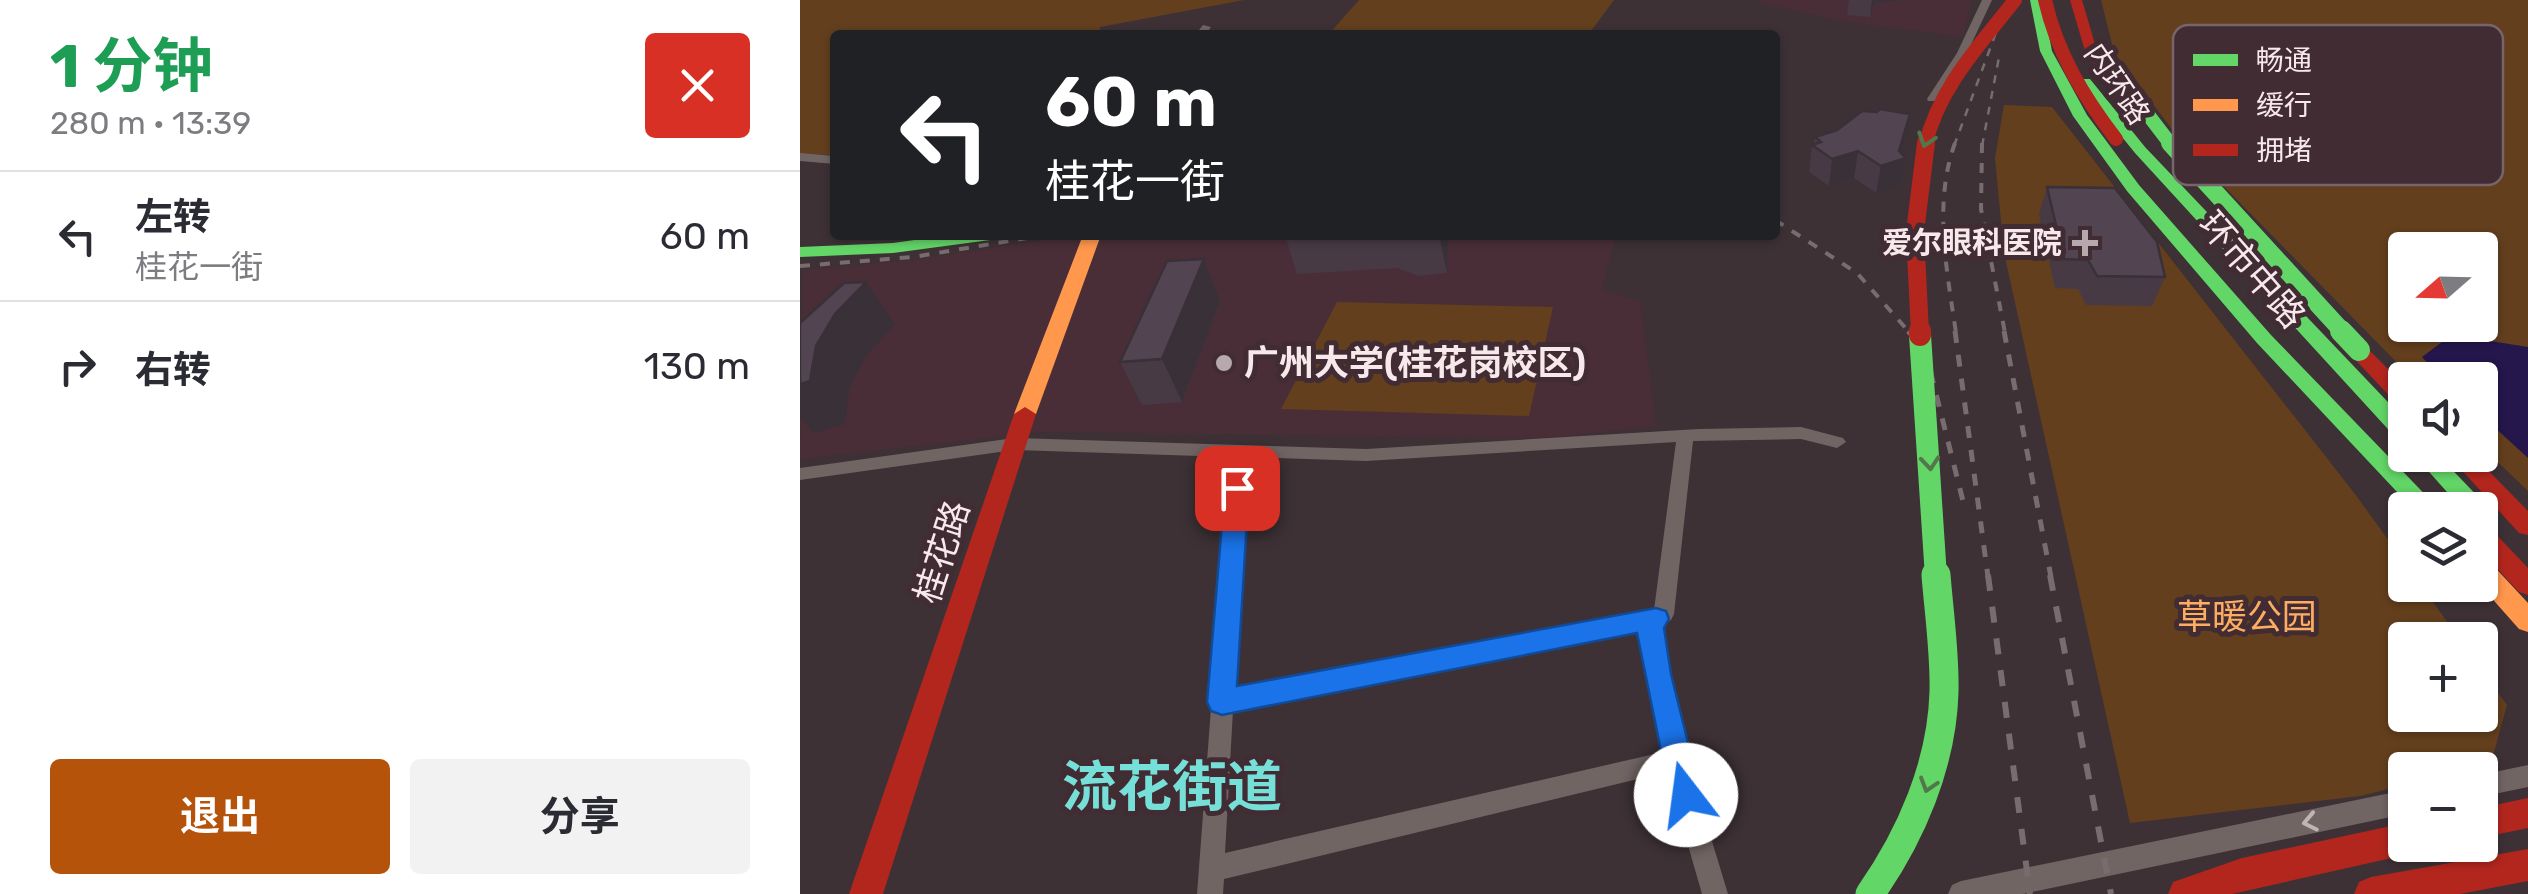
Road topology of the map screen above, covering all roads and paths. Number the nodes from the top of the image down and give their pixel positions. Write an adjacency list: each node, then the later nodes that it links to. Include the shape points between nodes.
1 (1985, 0): 3 (street)
2 (2048, 1): 4 (main road, 环市中路); 5 (main road, 内环路, bridge, via 2065,64); 6 (main road, bridge); 9 (main road, 内环路, bridge, via 2120,111); 19 (main road, via 2067,52 2106,110); 29 (main road, 环市中路, via 2036,29 2080,118 2248,322); 53 (main road, one-way to 53, bridge, via 1967,56 1934,114 1920,157 1912,211 1944,692 1922,805 1894,864)
3 (1932, 99)
4 (2173, 133)
5 (2116, 140): 20 (main road, 内环路); 29 (main road)
6 (2173, 147)
7 (800, 157): 8 (street)
8 (830, 160)
9 (2173, 167)
10 (2190, 185): 16 (main road, 内环路, bridge)
11 (2208, 185): 16 (main road, bridge)
12 (2220, 185): 18 (main road, 环市中路, via 2280,251 2299,289)
13 (952, 240): 15 (main road)
14 (1090, 240): 23 (main road, 桂花路)
15 (800, 252)
16 (2360, 350): 17 (main road, 内环路)
17 (2388, 380)
18 (2388, 381)
19 (2388, 430)
20 (2388, 431)
21 (1685, 436): 22 (street, via 1801,433); 24 (street, via 1366,455); 39 (street, via 1664,614)
22 (1838, 442)
23 (1014, 444): 24 (street); 28 (street); 51 (main road, 桂花路)
24 (1239, 452): 41 (street)
25 (2425, 472): 31 (main road, 内环路)
26 (2441, 472): 32 (main road)
27 (2478, 472): 33 (main road)
28 (800, 474)
29 (2406, 486): 30 (main road, 环市中路)
30 (2412, 492)
31 (2442, 492)
32 (2461, 492)
33 (2528, 523)
34 (2498, 531): 36 (main road)
35 (2498, 554): 37 (main road)
36 (2528, 563)
37 (2528, 586)
38 (2498, 588): 40 (main road)
39 (1656, 619): 41 (street); 52 (street, via 1650,623 1676,762)
40 (2528, 621)
41 (1222, 702): 50 (street)
42 (1662, 763): 50 (street)
43 (2528, 776): 44 (street)
44 (2498, 782)
45 (2388, 806): 54 (street, one-way to 54)
46 (2528, 813): 47 (main road)
47 (2498, 819)
48 (2388, 843): 55 (main road, via 2242,874)
49 (2528, 866): 56 (main road)
50 (1210, 882)
51 (866, 894)
52 (1715, 894)
53 (1870, 894)
54 (1961, 894)
55 (2185, 894)
56 (2371, 894)

